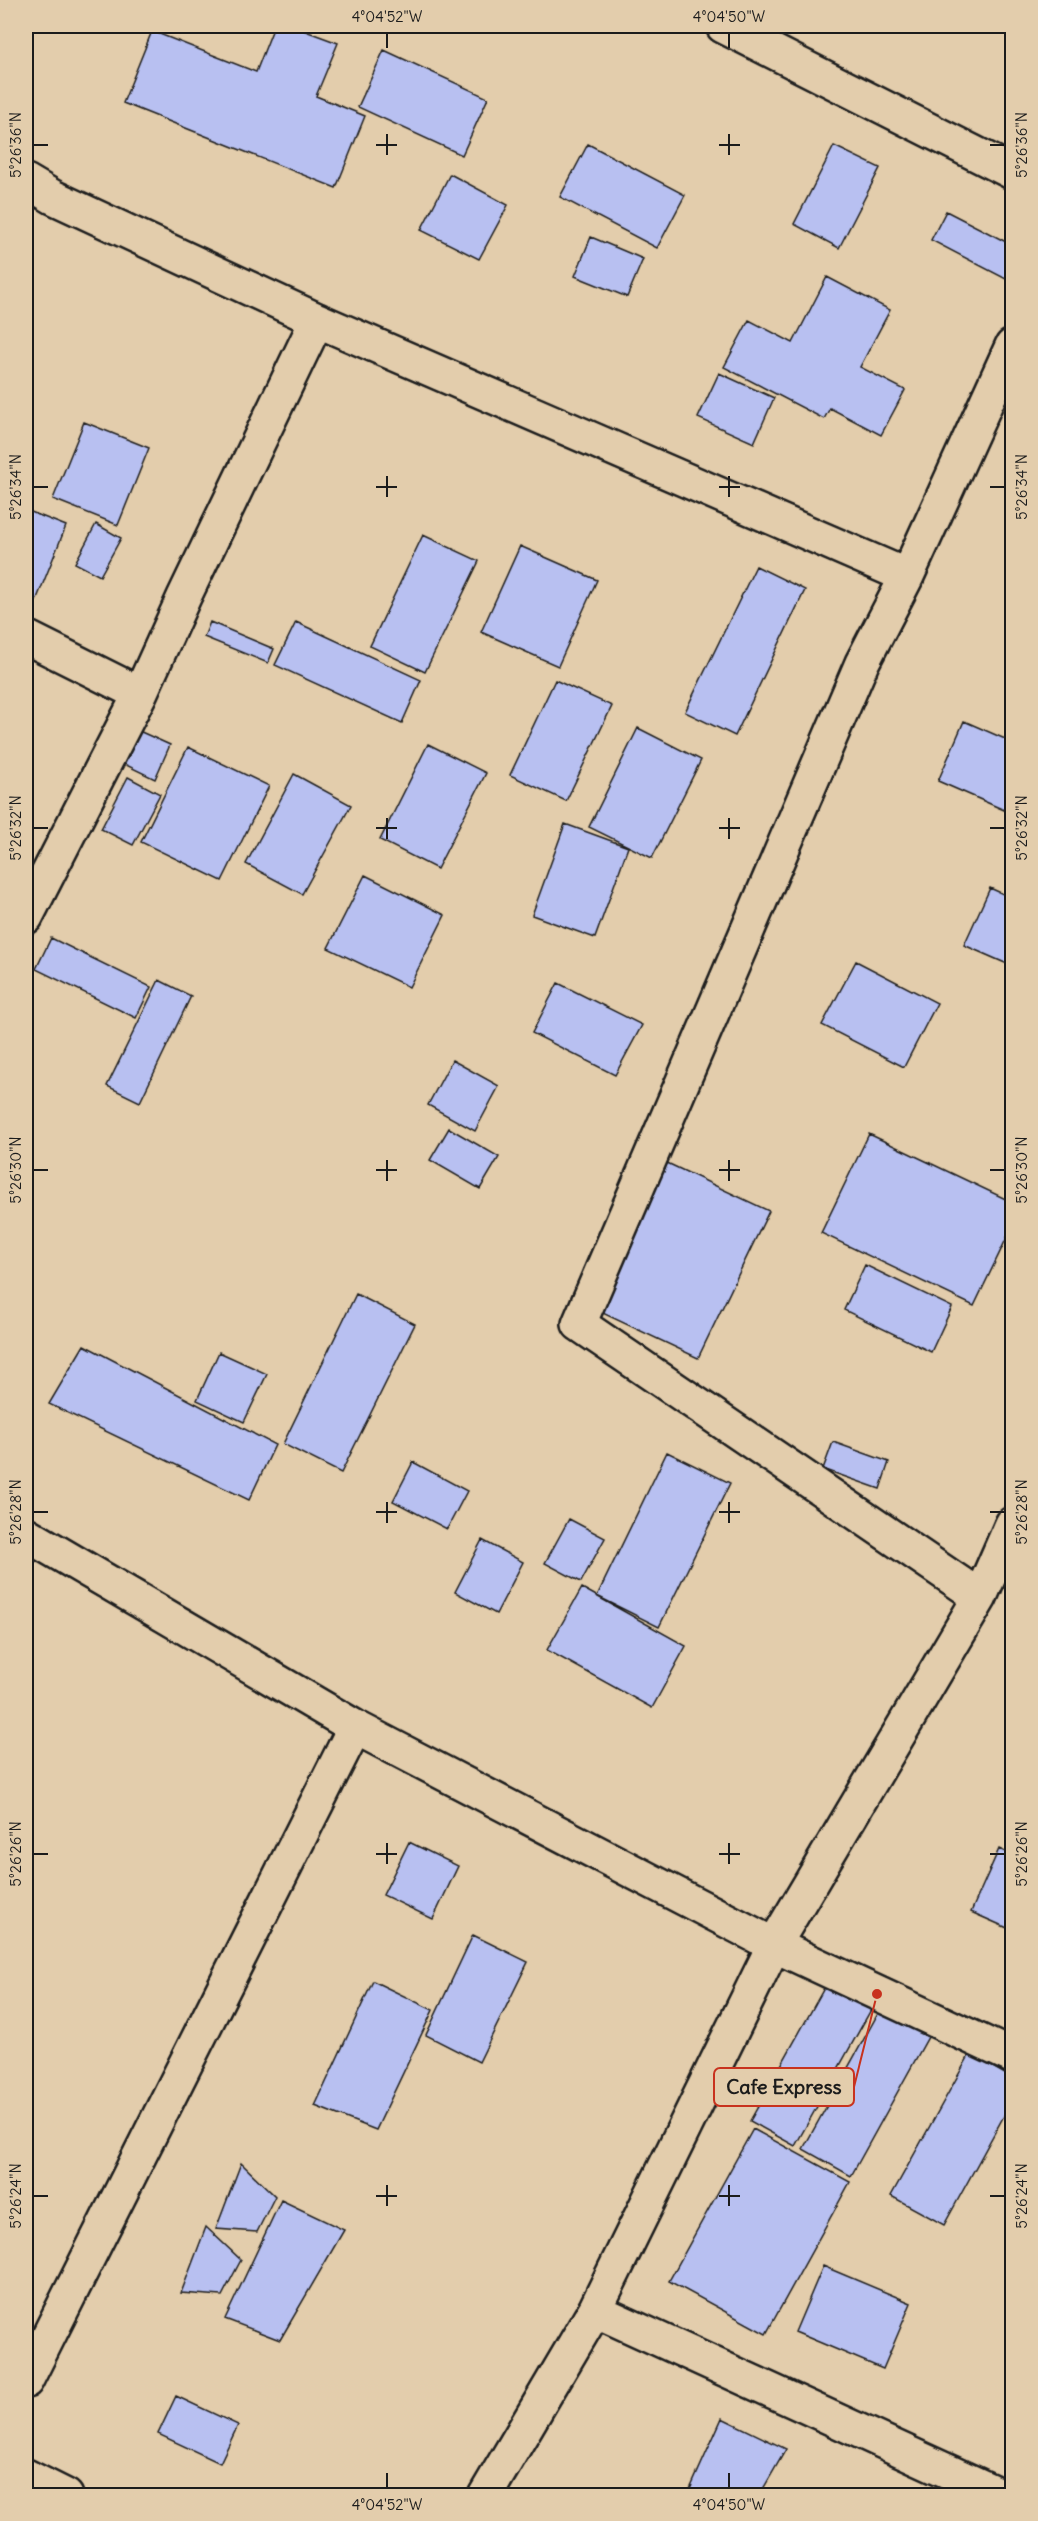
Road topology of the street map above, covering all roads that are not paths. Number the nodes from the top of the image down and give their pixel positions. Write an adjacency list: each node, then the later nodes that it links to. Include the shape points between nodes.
1 (734, 28): 2 (street)
2 (1012, 172)
3 (26, 181): 4 (street)
4 (317, 320): 6 (street); 8 (street)
5 (1012, 346): 6 (street)
6 (907, 576): 12 (street, via 862,663 579,1324)
7 (26, 637): 8 (street)
8 (140, 694): 9 (street)
9 (26, 917)
10 (1012, 1524): 12 (street)
11 (26, 1534): 13 (street)
12 (980, 1597): 14 (street)
13 (356, 1727): 14 (street); 17 (street)
14 (774, 1945): 15 (street); 16 (street)
15 (1012, 2056)
16 (595, 2310): 20 (street); 21 (street)
17 (26, 2381)
18 (26, 2475): 19 (street)
19 (66, 2496)
20 (485, 2496)
21 (1002, 2496)

